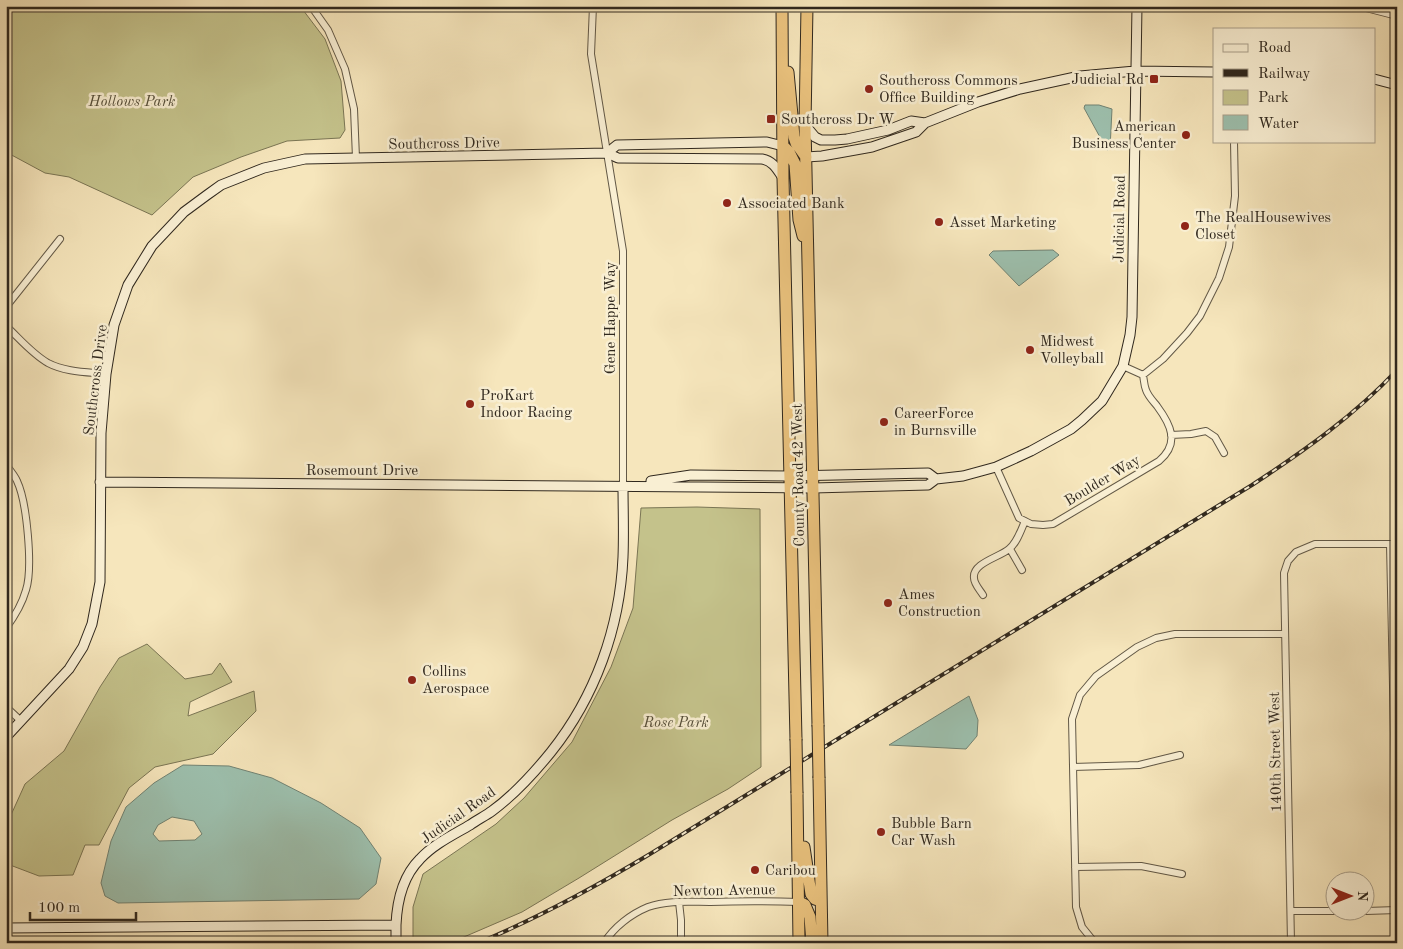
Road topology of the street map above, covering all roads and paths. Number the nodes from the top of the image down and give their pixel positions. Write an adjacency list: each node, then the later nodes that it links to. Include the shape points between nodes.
1 (311, 6): 20 (street, via 328,30 345,69 354,109)
2 (593, 6): 18 (street, Gene Happe Way, via 592,54)
3 (782, 6): 9 (highway, County Road 42 West)
4 (807, 6): 15 (highway, County Road 42 West)
5 (1186, 6): 7 (street)
6 (1358, 6): 8 (street)
7 (1137, 7): 10 (street, Judicial Road)
8 (1397, 16)
9 (781, 26): 17 (highway, County Road 42 West); 19 (highway, via 794,137)
10 (1135, 70): 11 (street); 14 (street, via 1080,76 1020,88); 26 (street, Judicial Road, via 1132,317)
11 (1213, 72)
12 (1376, 80): 13 (street)
13 (1397, 85)
14 (925, 123): 15 (street, via 911,121 888,130 834,140 815,137); 19 (street, via 916,132 872,147)
15 (805, 125): 19 (highway, County Road 42 West)
16 (1234, 142): 28 (street, via 1235,196 1229,247 1219,278 1192,327 1163,359)
17 (783, 146): 18 (street, Southcross Drive, via 768,142 618,145); 21 (highway, County Road 42 West); 23 (highway, via 795,164 799,220)
18 (607, 153): 20 (street, Southcross Drive); 21 (street, Southcross Drive, via 618,158 762,158 776,166); 37 (street, Gene Happe Way, via 623,251)
19 (806, 157): 23 (highway, County Road 42 West)
20 (356, 158): 27 (street, Southcross Drive, via 306,159 264,168 221,186 184,212 152,246 128,285 114,325)
21 (783, 178): 36 (highway, County Road 42 West)
22 (60, 239): 24 (street)
23 (808, 257): 33 (highway, County Road 42 West)
24 (6, 307)
25 (6, 326): 27 (street, via 48,363 66,370)
26 (1123, 366): 28 (street); 32 (street, Judicial Road, via 1102,401 1071,429)
27 (106, 374): 35 (street, Southcross Drive, via 100,433)
28 (1143, 375): 29 (street, via 1146,391)
29 (1171, 434): 30 (street, via 1206,431 1215,437); 39 (street, Boulder Way, via 1172,444 1159,461 1053,524 1042,526)
30 (1224, 453)
31 (6, 465): 44 (street, via 17,481 25,504 29,557 27,588 16,615)
32 (996, 467): 34 (street, Judicial Road); 39 (street, via 1019,518)
33 (813, 476): 34 (street, Judicial Road, via 928,473); 36 (street, Judicial Road); 38 (highway, County Road 42 West)
34 (936, 479): 38 (street, Judicial Road, via 928,484)
35 (100, 482): 37 (street, Rosemount Drive); 48 (street, Southcross Drive, via 100,582 92,624 69,669)
36 (790, 482): 37 (street, Rosemount Drive); 38 (street, Judicial Road); 53 (highway, County Road 42 West, bridge)
37 (623, 485): 64 (street, Judicial Road, via 623,557 616,613 598,673 579,712 552,752 520,787 492,811 419,859 406,878 398,900)
38 (813, 488): 57 (highway, County Road 42 West, bridge)
39 (1025, 521): 41 (street)
40 (1394, 544): 45 (street, 140th Street West, via 1315,544 1296,552 1288,560 1284,573); 46 (street)
41 (1010, 549): 42 (street); 43 (street, via 975,570 973,576)
42 (1022, 570)
43 (983, 595)
44 (6, 628)
45 (1285, 634): 51 (street, via 1174,634 1137,647 1096,676 1080,695 1072,720); 61 (street, 140th Street West)
46 (1395, 666): 52 (street)
47 (6, 707): 48 (street)
48 (21, 721): 49 (street, Southcross Drive)
49 (6, 737)
50 (1180, 755): 51 (street, via 1139,765)
51 (1073, 767): 54 (street)
52 (1396, 786): 56 (street)
53 (796, 793): 57 (highway, via 809,886 811,894); 59 (highway, County Road 42 West)
54 (1075, 867): 55 (street, via 1141,866); 72 (street, via 1076,907 1082,927)
55 (1182, 874)
56 (1397, 875)
57 (821, 901): 71 (highway, County Road 42 West)
58 (678, 902): 59 (street, Newton Avenue); 67 (street, Newton Avenue, via 660,904 636,913 616,928); 68 (street)
59 (798, 902): 69 (highway, County Road 42 West); 70 (highway, via 805,905 810,917)
60 (1397, 910): 63 (street)
61 (1291, 911): 62 (street); 73 (street, 140th Street West)
62 (1326, 911)
63 (1376, 911)
64 (396, 924): 65 (street); 66 (street, Judicial Road)
65 (6, 928)
66 (396, 943)
67 (604, 943)
68 (681, 943)
69 (799, 943)
70 (812, 943)
71 (822, 943)
72 (1095, 943)
73 (1291, 943)

